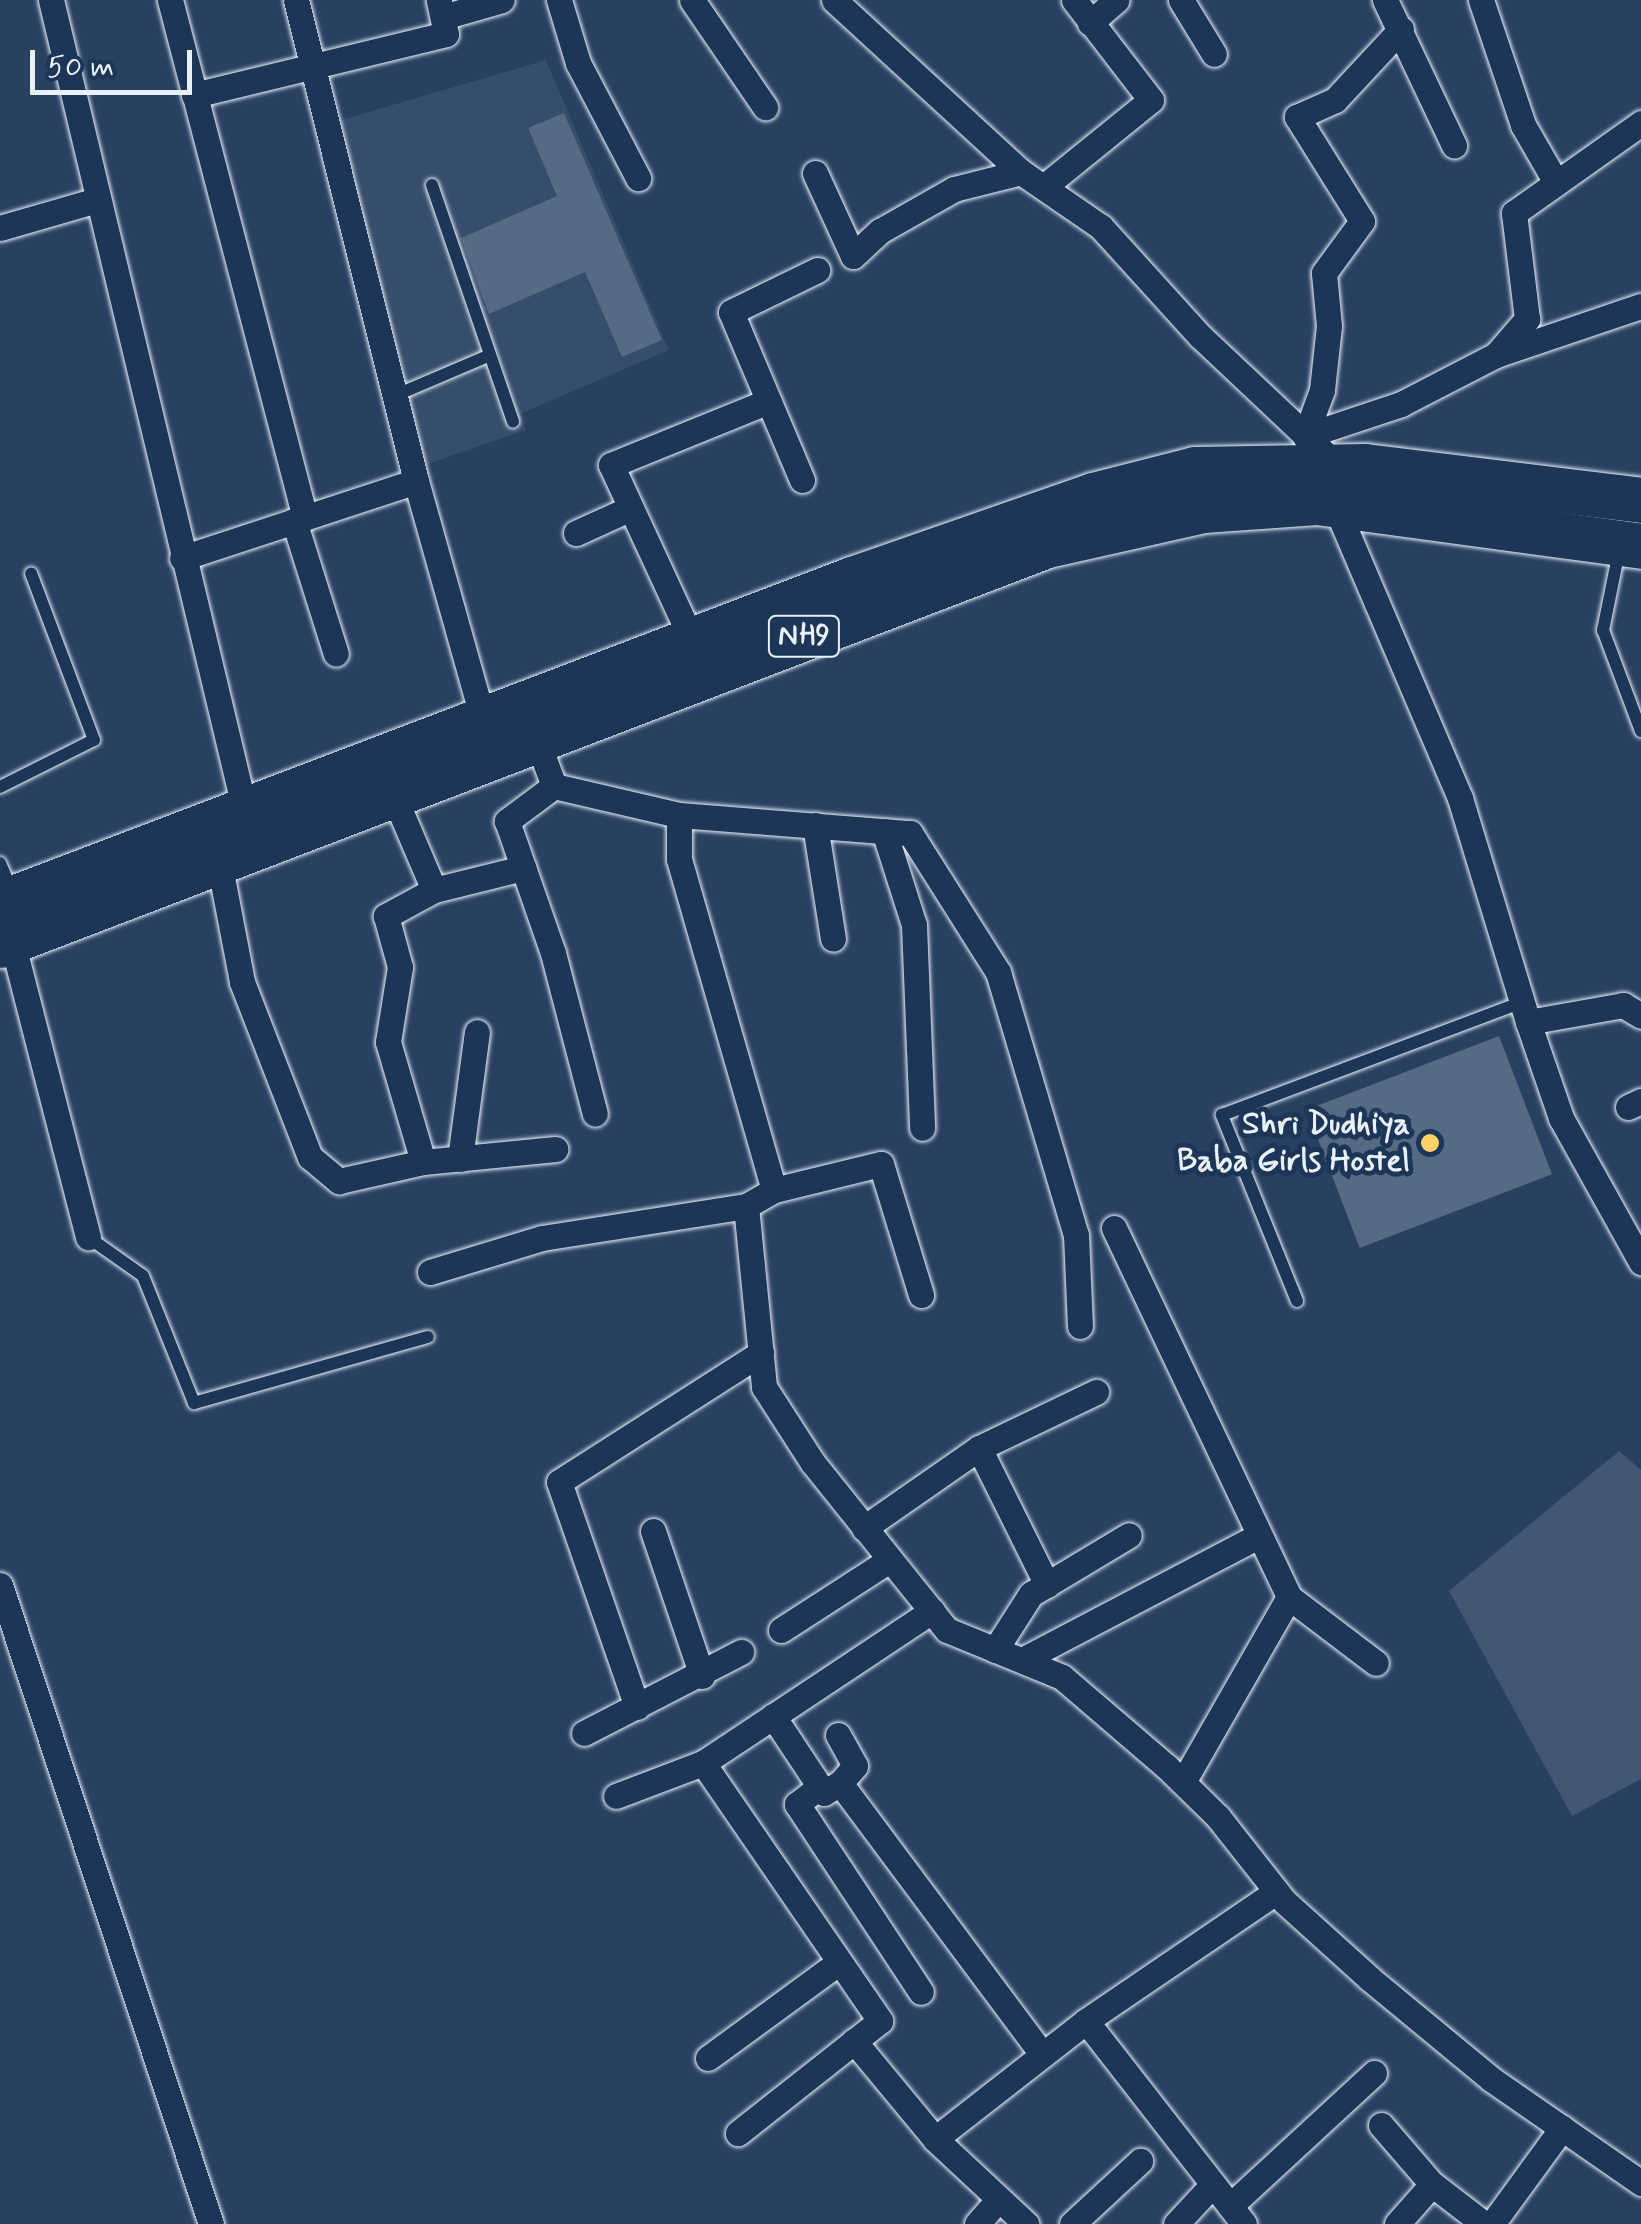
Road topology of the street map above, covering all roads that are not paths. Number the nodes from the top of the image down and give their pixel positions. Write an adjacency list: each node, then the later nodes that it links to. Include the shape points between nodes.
1 (52, 0): 28 (street)
2 (170, 0): 18 (street)
3 (296, 0): 17 (street)
4 (502, 0): 13 (street)
5 (559, 0): 24 (street, via 578,63)
6 (692, 0): 19 (street)
7 (834, 0): 22 (street)
8 (1074, 0): 14 (street)
9 (1116, 0): 14 (street)
10 (1181, 0): 16 (street)
11 (1384, 0): 15 (street)
12 (1481, 0): 25 (street, via 1523,125)
13 (440, 9): 17 (street, via 446,34)
14 (1090, 23): 27 (street, via 1151,100)
15 (1401, 29): 21 (street); 37 (street, via 1335,100 1296,118 1362,222 1324,273)
16 (1214, 54)
17 (313, 67): 18 (street); 34 (street)
18 (194, 95): 42 (street)
19 (765, 107)
20 (1641, 123): 25 (street)
21 (1454, 146)
22 (1021, 172): 23 (street, via 954,189 880,231 852,256); 27 (street)
23 (815, 173)
24 (638, 178)
25 (1554, 178): 32 (street, via 1514,212 1527,319)
26 (432, 185): 33 (lane)
27 (1046, 185): 37 (street, via 1100,227)
28 (97, 200): 29 (street); 45 (street)
29 (0, 228)
30 (817, 270): 35 (street, via 731,312)
31 (1641, 306): 32 (street)
32 (1496, 354): 37 (street, via 1401,404)
33 (490, 355): 34 (lane); 36 (lane)
34 (394, 396): 39 (street)
35 (769, 401): 38 (street); 41 (street, via 611,465)
36 (513, 422)
37 (1326, 469): 40 (highway, NH9); 44 (highway, NH9); 47 (highway, NH9, via 1195,469 1093,496); 51 (highway, NH9, via 1203,510 1046,545); 65 (street, via 1460,798)
38 (802, 480)
39 (416, 481): 42 (street); 49 (street)
40 (1641, 500)
41 (631, 508): 43 (street); 47 (street)
42 (299, 520): 45 (street); 48 (street)
43 (576, 533)
44 (1630, 545): 50 (lane, via 1603,630)
45 (182, 558): 55 (street)
46 (30, 573): 53 (lane, via 94,740)
47 (692, 640): 49 (highway, NH9)
48 (336, 654)
49 (484, 719): 55 (highway, NH9)
50 (1641, 731)
51 (536, 738): 52 (street); 54 (highway, NH9)
52 (554, 786): 56 (street); 60 (street, via 507,821)
53 (0, 787)
54 (393, 794): 59 (highway, NH9); 61 (street)
55 (245, 810): 62 (highway, NH9)
56 (679, 815): 57 (street); 72 (street, via 679,859)
57 (815, 825): 58 (street); 63 (street)
58 (884, 831): 68 (street, via 914,925); 80 (street, via 910,833 998,972 1076,1235)
59 (219, 862): 62 (highway, NH9); 71 (street, via 242,982 310,1158 339,1181)
60 (523, 868): 61 (street); 67 (street)
61 (434, 890): 71 (street, via 386,916 400,967 388,1042)
62 (5, 910): 75 (street)
63 (833, 939)
64 (1636, 1007): 65 (street)
65 (1525, 1012): 76 (street, via 1561,1118); 79 (lane, via 1222,1115)
66 (476, 1032): 70 (street)
67 (596, 1114)
68 (922, 1128)
69 (556, 1149): 70 (street)
70 (460, 1159): 71 (street)
71 (422, 1162)
72 (774, 1190): 73 (street); 78 (street, via 881,1164)
73 (746, 1206): 77 (street, via 542,1238); 82 (street)
74 (1114, 1228): 88 (street)
75 (88, 1237): 81 (lane, via 143,1276 194,1403)
76 (1641, 1262)
77 (430, 1272)
78 (922, 1295)
79 (1297, 1301)
80 (1080, 1326)
81 (428, 1337)
82 (761, 1353): 85 (street, via 764,1387); 100 (street, via 559,1482)
83 (1096, 1392): 84 (street)
84 (979, 1448): 85 (street); 90 (street)
85 (864, 1528): 89 (street)
86 (652, 1531): 99 (street)
87 (1130, 1534): 90 (street)
88 (1258, 1536): 92 (street); 97 (street)
89 (890, 1560): 93 (street); 94 (street)
90 (1048, 1584): 95 (street, via 1031,1594)
91 (0, 1585): 126 (street)
92 (1289, 1597): 98 (street); 105 (street)
93 (932, 1611): 95 (street, via 947,1630); 101 (street)
94 (781, 1630)
95 (995, 1650): 97 (street)
96 (742, 1652): 99 (street)
97 (1022, 1660): 105 (street, via 1062,1677)
98 (1376, 1663)
99 (702, 1676): 100 (street)
100 (638, 1707): 102 (street)
101 (773, 1716): 104 (street); 106 (street)
102 (584, 1733)
103 (838, 1735): 106 (street, via 855,1766)
104 (703, 1763): 107 (street); 109 (street)
105 (1183, 1782): 108 (street)
106 (830, 1785): 110 (street, via 798,1804); 113 (street)
107 (616, 1796)
108 (1276, 1892): 111 (street); 117 (street, via 1369,1978)
109 (839, 1962): 112 (street, via 880,2021); 114 (street)
110 (921, 1992)
111 (1086, 2021): 113 (street); 122 (street)
112 (854, 2041): 118 (street); 119 (street)
113 (1043, 2055): 119 (street)
114 (708, 2058)
115 (1374, 2074): 125 (street)
116 (1381, 2124): 123 (street)
117 (1562, 2128): 121 (street); 133 (street)
118 (738, 2132)
119 (935, 2139): 124 (street)
120 (1140, 2161): 129 (street)
121 (1641, 2183)
122 (1213, 2184): 125 (street); 130 (street)
123 (1432, 2184): 131 (street); 132 (street)
124 (999, 2199): 127 (street); 128 (street)
125 (1237, 2215)
126 (210, 2224)
127 (976, 2224)
128 (1026, 2224)
129 (1072, 2224)
130 (1176, 2224)
131 (1397, 2224)
132 (1484, 2224)
133 (1492, 2224)

